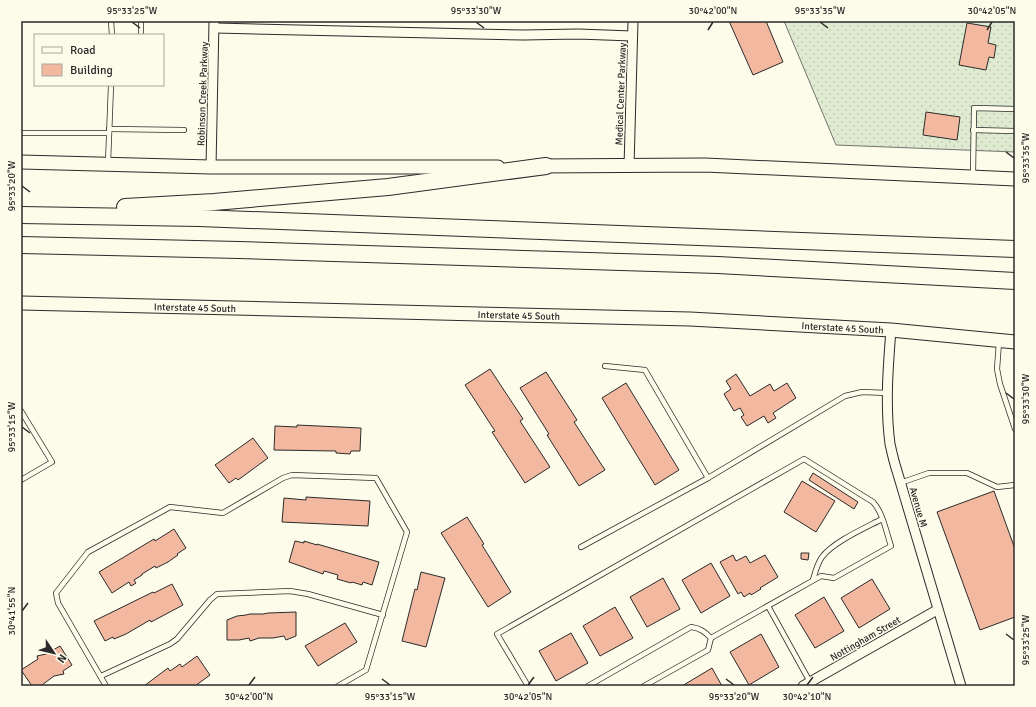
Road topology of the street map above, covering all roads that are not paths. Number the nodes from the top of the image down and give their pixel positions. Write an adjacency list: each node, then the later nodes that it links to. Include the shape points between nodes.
1 (111, 21): 6 (lane)
2 (141, 21): 7 (lane)
3 (633, 21): 8 (street, Medical Center Parkway)
4 (215, 24): 5 (street); 19 (street, Robinson Creek Parkway)
5 (259, 25): 8 (street, via 415,33)
6 (112, 34)
7 (142, 34)
8 (632, 36): 20 (street, Medical Center Parkway)
9 (111, 86): 13 (lane)
10 (1015, 109): 12 (lane, via 974,108)
11 (184, 130): 13 (lane)
12 (973, 130): 14 (lane); 21 (lane)
13 (109, 131): 15 (lane); 17 (lane)
14 (1015, 131)
15 (21, 133)
16 (21, 162): 17 (main road)
17 (108, 165): 19 (main road)
18 (546, 166): 19 (main road); 20 (main road); 23 (highway, via 388,187 214,202 76,210)
19 (211, 167)
20 (629, 167): 21 (main road, via 705,165)
21 (972, 177): 22 (main road)
22 (1015, 179)
23 (21, 209)
24 (21, 215): 26 (highway, via 199,218)
25 (21, 245): 27 (highway, via 710,265)
26 (1015, 249)
27 (1015, 280)
28 (21, 303): 29 (main road, Interstate 45 South, via 690,319)
29 (891, 330): 30 (main road, Interstate 45 South); 33 (street, Avenue M)
30 (999, 340): 31 (main road, Interstate 45 South); 36 (lane, via 997,369)
31 (1015, 342)
32 (605, 366): 37 (lane, via 645,370)
33 (888, 393): 37 (lane, via 862,392 845,396); 39 (street, Avenue M, via 890,444)
34 (21, 411): 35 (lane)
35 (23, 420): 38 (lane, via 52,462)
36 (1015, 429)
37 (708, 478): 42 (lane)
38 (21, 480)
39 (900, 483): 40 (lane, via 929,473 967,473 997,487); 45 (street, Avenue M)
40 (1015, 485)
41 (882, 518): 43 (lane, via 831,548 820,561); 43 (lane, via 891,546 834,578 821,576); 52 (lane, via 872,502 804,459 497,634)
42 (581, 547)
43 (813, 580): 44 (lane)
44 (768, 606): 47 (lane); 49 (lane)
45 (937, 610): 49 (street, Nottingham Street); 55 (street, Avenue M)
46 (383, 615): 48 (lane, via 290,591 217,594 170,644); 48 (lane, via 407,532 376,478 292,475 223,513 170,507 88,552 56,593 58,603); 51 (lane, via 366,670)
47 (711, 638): 53 (lane, via 704,631 691,627); 54 (lane, via 708,650)
48 (101, 676): 50 (lane)
49 (807, 684)
50 (106, 686)
51 (338, 686)
52 (528, 686)
53 (588, 686)
54 (644, 686)
55 (961, 686)

